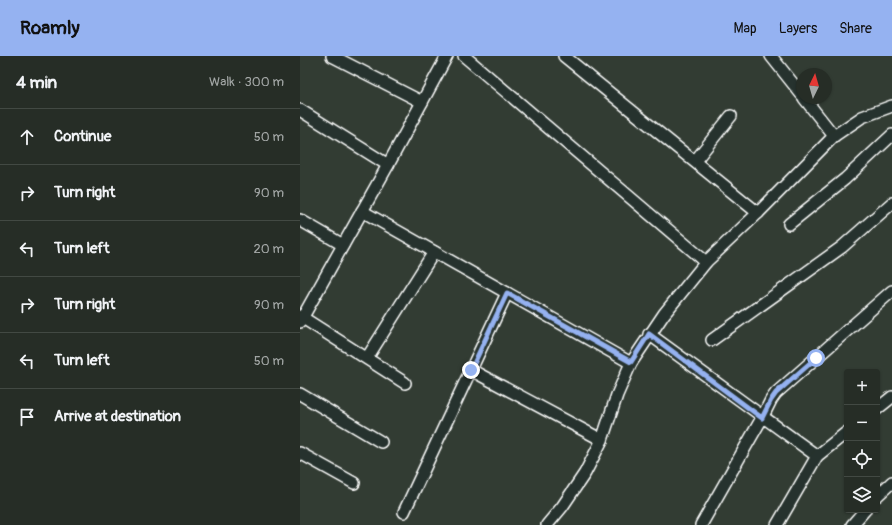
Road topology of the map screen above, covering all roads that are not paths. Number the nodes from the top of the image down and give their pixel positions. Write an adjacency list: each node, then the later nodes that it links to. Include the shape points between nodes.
1 (332, 56): 7 (street)
2 (447, 56): 7 (street)
3 (464, 56): 23 (street)
4 (564, 56): 14 (street)
5 (771, 56): 6 (street)
6 (796, 87)
7 (422, 102): 15 (street)
8 (809, 104): 13 (street)
9 (892, 106): 13 (street, via 862,116)
10 (300, 110): 15 (street)
11 (731, 116): 14 (street)
12 (892, 135): 20 (street, via 845,179)
13 (834, 136): 18 (street)
14 (695, 161): 18 (street)
15 (388, 165): 17 (street)
16 (892, 204): 28 (street, via 842,247)
17 (362, 211): 21 (street); 22 (street)
18 (758, 213): 23 (street)
19 (300, 220): 21 (street)
20 (789, 224)
21 (343, 245): 26 (street)
22 (434, 252): 25 (street); 29 (street)
23 (706, 262): 27 (street)
24 (892, 291): 36 (street, via 776,393)
25 (507, 293): 30 (street); 31 (street)
26 (301, 319): 29 (street)
27 (649, 334): 30 (street); 36 (street)
28 (712, 340)
29 (367, 358): 32 (street)
30 (631, 362): 38 (street)
31 (471, 370): 38 (street); 45 (street)
32 (405, 383)
33 (300, 394): 39 (street)
34 (892, 397): 35 (street)
35 (880, 407)
36 (762, 418): 41 (street); 48 (street)
37 (844, 434): 41 (street)
38 (602, 440): 47 (street, via 586,473)
39 (381, 442)
40 (300, 453): 43 (street)
41 (817, 456): 49 (street)
42 (892, 482): 44 (street)
43 (354, 483)
44 (880, 493)
45 (404, 512)
46 (862, 513): 50 (street)
47 (547, 525)
48 (701, 525)
49 (777, 525)
50 (852, 525)

